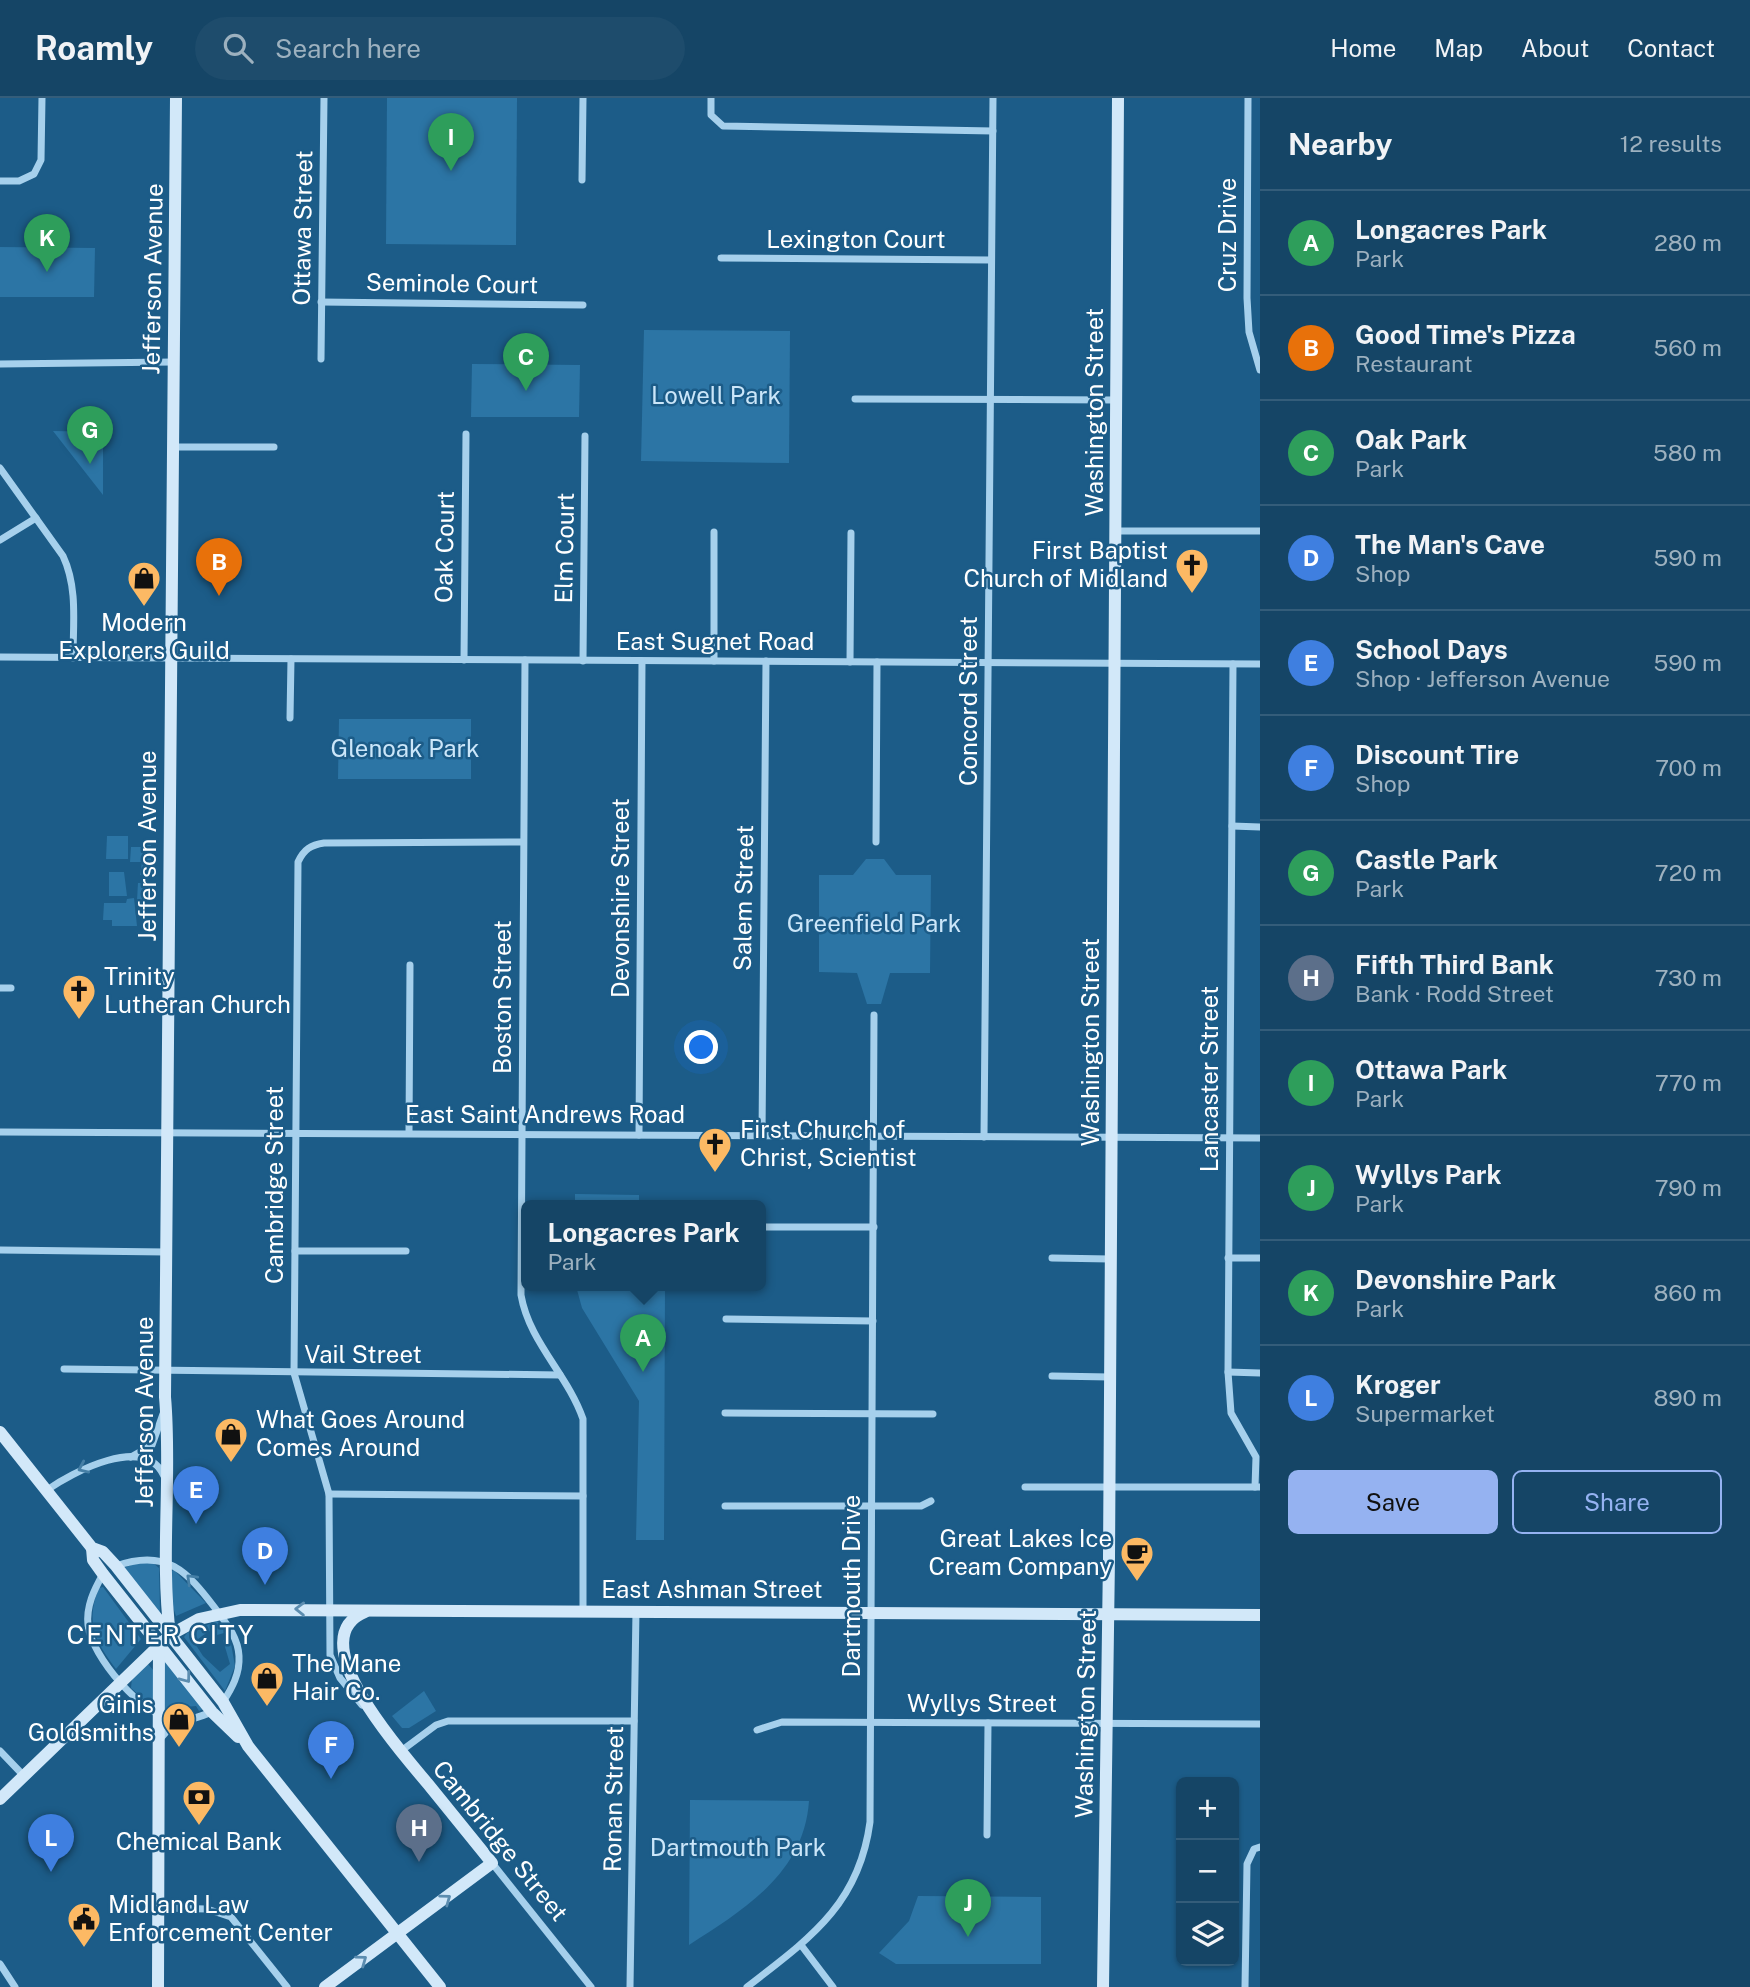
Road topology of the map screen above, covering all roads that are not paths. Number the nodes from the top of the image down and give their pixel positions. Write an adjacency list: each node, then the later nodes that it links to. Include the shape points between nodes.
1 (42, 98): 11 (street, via 41,160 34,174 19,181)
2 (176, 98): 17 (street, Jefferson Avenue)
3 (324, 98): 14 (street, Ottawa Street)
4 (583, 98): 10 (street)
5 (711, 98): 9 (street, via 711,115 723,126)
6 (993, 98): 9 (street, Concord Street)
7 (1118, 98): 22 (street, Washington Street)
8 (1248, 98): 19 (street, Cruz Drive, via 1247,298 1249,332)
9 (993, 131): 13 (street, Concord Street)
10 (582, 180)
11 (0, 181)
12 (722, 258): 13 (street, Lexington Court)
13 (991, 260): 21 (street, Concord Street)
14 (321, 302): 15 (street, Seminole Court); 16 (street, Ottawa Street)
15 (583, 305)
16 (321, 359)
17 (173, 362): 18 (street); 25 (street, Jefferson Avenue)
18 (0, 364)
19 (1260, 370)
20 (855, 399): 21 (street)
21 (991, 400): 22 (street); 46 (street, Concord Street)
22 (1116, 401): 29 (street, Washington Street)
23 (466, 434): 38 (street, Oak Court)
24 (585, 436): 40 (street, Elm Court)
25 (172, 447): 26 (street); 36 (street, Jefferson Avenue)
26 (274, 447)
27 (0, 468): 28 (street)
28 (36, 518): 33 (street); 35 (street, via 63,556 72,583)
29 (1115, 531): 30 (street); 47 (street, Washington Street)
30 (1260, 531)
31 (714, 532): 42 (street)
32 (851, 533): 44 (street)
33 (0, 540)
34 (0, 657): 35 (street, East Sugnet Road)
35 (72, 658): 36 (street, East Sugnet Road)
36 (170, 659): 37 (street, East Sugnet Road); 60 (street, Jefferson Avenue)
37 (291, 659): 38 (street, East Sugnet Road); 50 (street)
38 (464, 660): 39 (street, East Sugnet Road)
39 (525, 660): 40 (street, East Sugnet Road); 53 (street, Boston Street)
40 (583, 661): 41 (street, East Sugnet Road)
41 (642, 661): 42 (street, East Sugnet Road); 64 (street, Devonshire Street)
42 (714, 661): 43 (street, East Sugnet Road)
43 (766, 661): 44 (street, East Sugnet Road); 65 (street, Salem Street)
44 (850, 662): 45 (street, East Sugnet Road)
45 (877, 662): 46 (street, East Sugnet Road); 54 (street)
46 (988, 662): 47 (street, East Sugnet Road); 67 (street, Concord Street)
47 (1115, 663): 48 (street, East Sugnet Road); 68 (street, Washington Street)
48 (1233, 664): 49 (street, East Sugnet Road); 51 (street, Lancaster Street)
49 (1260, 664)
50 (290, 718)
51 (1232, 826): 52 (street); 69 (street, Lancaster Street)
52 (1260, 827)
53 (523, 842): 61 (street, Cambridge Street, via 324,843 302,852 298,873); 63 (street, Boston Street)
54 (876, 842)
55 (410, 965): 62 (street)
56 (0, 988): 57 (street)
57 (11, 988)
58 (874, 1015): 66 (street, Dartmouth Drive)
59 (0, 1132): 60 (street, East Saint Andrews Road)
60 (167, 1133): 61 (street, East Saint Andrews Road); 77 (street, Jefferson Avenue)
61 (296, 1133): 62 (street, East Saint Andrews Road); 75 (street, Cambridge Street)
62 (409, 1133): 63 (street, East Saint Andrews Road)
63 (522, 1135): 64 (street, East Saint Andrews Road); 71 (street, Boston Street)
64 (639, 1135): 65 (street, East Saint Andrews Road)
65 (762, 1136): 66 (street, East Saint Andrews Road)
66 (875, 1137): 67 (street, East Saint Andrews Road); 73 (street, Dartmouth Drive)
67 (984, 1137): 68 (street, East Saint Andrews Road)
68 (1111, 1138): 69 (street, East Saint Andrews Road); 81 (street, Washington Street)
69 (1229, 1138): 70 (street, East Saint Andrews Road); 79 (street, Lancaster Street)
70 (1260, 1138)
71 (522, 1200)
72 (766, 1227): 73 (street)
73 (874, 1227): 84 (street, Dartmouth Drive)
74 (0, 1250): 77 (street)
75 (295, 1251): 76 (street); 89 (street, Cambridge Street)
76 (406, 1251)
77 (166, 1252): 87 (street, Jefferson Avenue)
78 (1052, 1258): 81 (street)
79 (1228, 1258): 80 (street); 86 (street, Lancaster Street)
80 (1260, 1258)
81 (1110, 1259): 92 (street, Washington Street)
82 (521, 1291): 90 (street, Boston Street, via 528,1323)
83 (726, 1319): 84 (street)
84 (873, 1321): 95 (street, Dartmouth Drive)
85 (64, 1369): 87 (street, Vail Street)
86 (1228, 1372): 88 (street); 102 (street, Lancaster Street, via 1231,1413 1255,1457)
87 (165, 1373): 89 (street, Vail Street); 93 (street, Jefferson Avenue)
88 (1260, 1373)
89 (294, 1374): 90 (street, Vail Street); 104 (street, Cambridge Street)
90 (559, 1375): 105 (street, Boston Street, via 583,1419)
91 (1052, 1376): 92 (street)
92 (1110, 1377): 100 (street, Washington Street)
93 (165, 1397): 98 (street, via 152,1445 142,1454); 99 (street, Jefferson Avenue)
94 (725, 1413): 95 (street)
95 (873, 1413): 96 (street); 108 (street, Dartmouth Drive)
96 (933, 1414)
97 (0, 1432): 103 (street)
98 (123, 1459): 99 (street, via 155,1464); 103 (street, one-way to 103, via 85,1466)
99 (166, 1486): 110 (street, Jefferson Avenue)
100 (1109, 1486): 101 (street); 102 (street); 119 (street, Washington Street)
101 (1026, 1487)
102 (1257, 1487)
103 (47, 1490): 109 (street)
104 (329, 1494): 105 (street); 113 (street, Cambridge Street)
105 (583, 1496): 115 (street, Boston Street)
106 (931, 1501): 108 (street, via 920,1506)
107 (725, 1506): 108 (street)
108 (872, 1506): 117 (street, Dartmouth Drive)
109 (92, 1548): 111 (street); 112 (street, via 93,1560)
110 (165, 1562): 111 (street, via 140,1560); 118 (street, one-way to 110, via 186,1573); 121 (street, Jefferson Avenue)
111 (116, 1566): 121 (street)
112 (103, 1574): 121 (street); 122 (street, via 90,1601 88,1628 101,1657)
113 (328, 1609): 114 (street, East Ashman Street); 118 (street, East Ashman Street, one-way to 118); 127 (street, Cambridge Street, via 328,1644 334,1665)
114 (368, 1610): 115 (street, East Ashman Street); 127 (street, Cambridge Street, via 349,1621 343,1638 352,1677)
115 (583, 1611): 116 (street, East Ashman Street)
116 (636, 1611): 117 (street, East Ashman Street); 128 (street, Ronan Street)
117 (872, 1612): 119 (street, East Ashman Street); 129 (street, Dartmouth Drive)
118 (218, 1613): 121 (street, East Ashman Street); 123 (street, via 236,1640 239,1656 236,1678)
119 (1108, 1614): 120 (street, East Ashman Street); 131 (street, Washington Street)
120 (1260, 1615)
121 (165, 1639): 122 (street, East Ashman Street); 123 (street); 124 (street, one-way to 124); 125 (street, Jefferson Avenue)
122 (120, 1681): 125 (street); 138 (street, East Ashman Street)
123 (223, 1702): 135 (street)
124 (212, 1712): 126 (street); 135 (street)
125 (159, 1716): 126 (street); 134 (street, Jefferson Avenue)
126 (176, 1721): 134 (street)
127 (376, 1721): 137 (street, Cambridge Street)
128 (634, 1721): 137 (street, via 448,1720); 154 (street, Ronan Street)
129 (871, 1723): 130 (street, Wyllys Street); 133 (street, Wyllys Street, via 782,1722); 145 (street, Dartmouth Drive, via 870,1822 861,1864 842,1901)
130 (988, 1723): 131 (street, Wyllys Street); 140 (street)
131 (1107, 1723): 132 (street, Wyllys Street); 157 (street, Washington Street)
132 (1260, 1724)
133 (758, 1730)
134 (160, 1739): 143 (street, Jefferson Avenue)
135 (248, 1746): 144 (street)
136 (0, 1751): 138 (street)
137 (401, 1751): 142 (street, Cambridge Street)
138 (24, 1776): 139 (street, East Ashman Street)
139 (0, 1799)
140 (987, 1835)
141 (1260, 1847): 158 (street, via 1254,1849 1247,1864)
142 (492, 1863): 144 (street, one-way to 142); 153 (street, Cambridge Street)
143 (159, 1908): 149 (street, Jefferson Avenue); 150 (street, via 207,1909 231,1917)
144 (399, 1934): 151 (street, one-way to 144); 152 (street)
145 (801, 1945): 155 (street, Dartmouth Drive); 156 (street)
146 (0, 1964): 147 (street)
147 (3, 1975): 148 (street)
148 (15, 1987)
149 (158, 1987)
150 (287, 1987)
151 (325, 1987)
152 (440, 1987)
153 (591, 1987)
154 (630, 1987)
155 (747, 1987)
156 (834, 1987)
157 (1103, 1987)
158 (1245, 1987)

